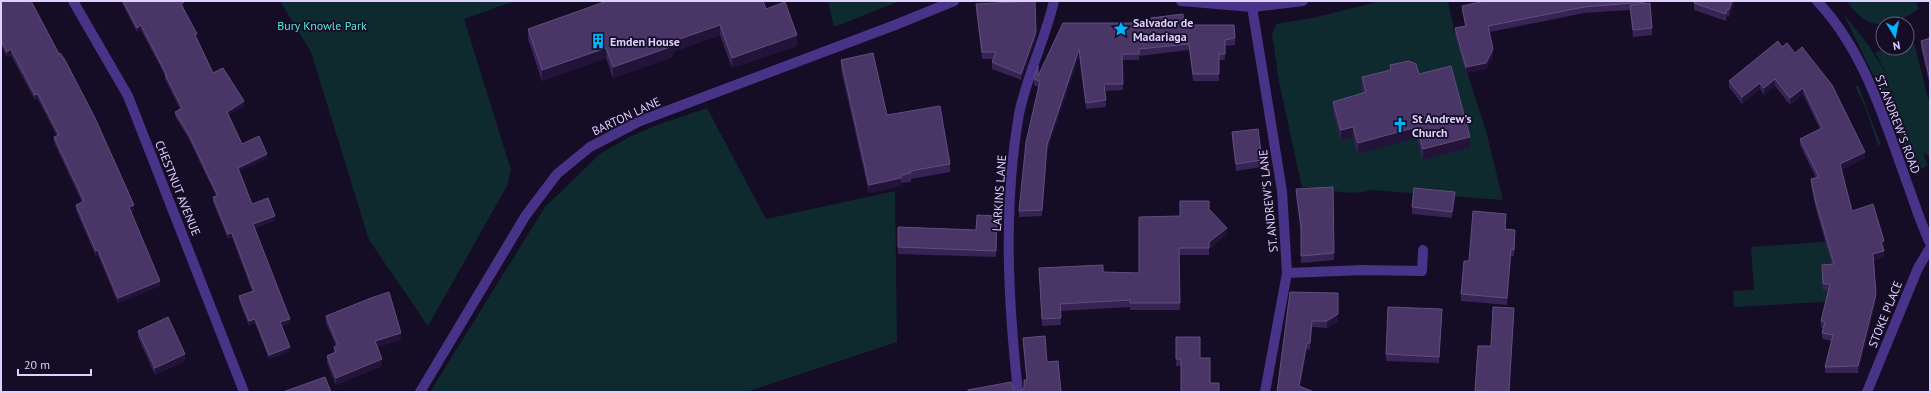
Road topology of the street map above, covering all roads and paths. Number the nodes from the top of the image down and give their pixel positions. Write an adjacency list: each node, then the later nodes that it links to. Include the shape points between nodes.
1 (74, 1): 12 (street, CHESTNUT AVENUE, via 128,96)
2 (954, 1): 13 (street, BARTON LANE, via 640,121 590,147 557,174 526,215)
3 (1054, 1): 14 (street, LARKINS LANE, via 1027,81 1019,115 1010,200 1008,279)
4 (1181, 1): 7 (street)
5 (1303, 1): 7 (street)
6 (1817, 1): 8 (street, ST. ANDREW'S ROAD, via 1837,25 1856,56 1891,140 1921,226)
7 (1252, 7): 11 (street, ST. ANDREW'S LANE, via 1282,191)
8 (1930, 243)
9 (1930, 248): 16 (street, STOKE PLACE, via 1918,268)
10 (1423, 250): 11 (street, via 1422,271)
11 (1287, 273): 15 (street, ST. ANDREW'S LANE)
12 (244, 392)
13 (420, 392)
14 (1018, 392)
15 (1265, 392)
16 (1867, 392)

